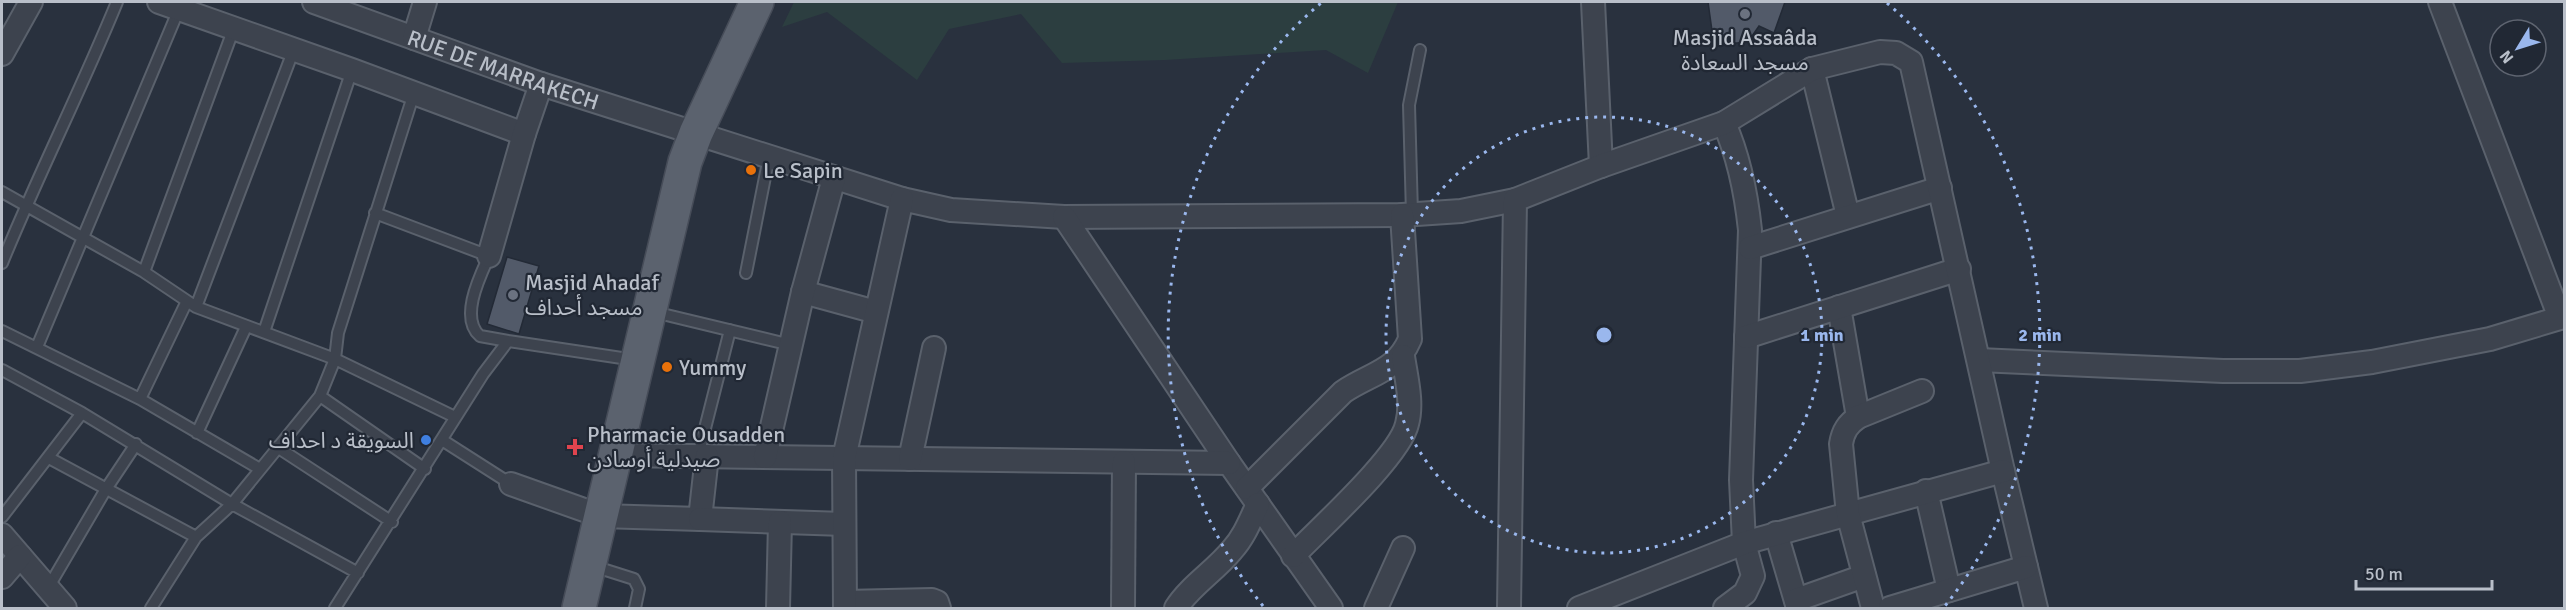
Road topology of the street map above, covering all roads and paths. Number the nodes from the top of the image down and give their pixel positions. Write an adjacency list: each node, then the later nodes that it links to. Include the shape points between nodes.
1 (30, 2): 13 (street)
2 (117, 2): 28 (lane)
3 (314, 2): 10 (street, RUE DE MARRAKECH)
4 (425, 2): 10 (street)
5 (757, 2): 19 (main road)
6 (1593, 2): 22 (street)
7 (2440, 2): 56 (street, via 2560,318 2490,339 2372,362 2300,371)
8 (169, 5): 9 (street); 33 (lane)
9 (234, 28): 11 (street); 38 (lane)
10 (414, 38): 16 (street, RUE DE MARRAKECH)
11 (294, 49): 14 (street); 41 (lane)
12 (1420, 50): 30 (lane, via 1409,105)
13 (2, 54)
14 (352, 69): 17 (street); 48 (lane)
15 (1812, 69): 18 (street, RUE DE MARRAKECH); 24 (street, RUE DE MARRAKECH, via 1880,52 1896,53 1911,62); 31 (street)
16 (541, 84): 19 (street, RUE DE MARRAKECH); 20 (street)
17 (414, 93): 20 (street); 29 (lane)
18 (1724, 123): 22 (street, RUE DE MARRAKECH); 34 (street, via 1735,148 1746,198)
19 (696, 133): 21 (street, RUE DE MARRAKECH); 43 (main road, via 685,162)
20 (524, 134): 35 (street)
21 (769, 157): 23 (street, RUE DE MARRAKECH); 39 (lane)
22 (1601, 166): 27 (street, RUE DE MARRAKECH)
23 (834, 178): 26 (street, RUE DE MARRAKECH); 40 (street)
24 (1940, 188): 31 (street); 37 (street)
25 (2, 192): 28 (lane)
26 (903, 199): 32 (street, RUE DE MARRAKECH, via 951,210); 44 (street)
27 (1515, 200): 30 (street, RUE DE MARRAKECH, via 1461,211); 119 (street)
28 (26, 204): 33 (lane); 36 (lane)
29 (375, 213): 35 (lane); 55 (lane, via 338,333)
30 (1407, 214): 32 (street, RUE DE MARRAKECH); 54 (street, via 1410,339)
31 (1848, 216): 34 (street)
32 (1064, 217): 76 (street)
33 (82, 237): 38 (lane); 52 (lane)
34 (1750, 248): 49 (street)
35 (489, 256): 50 (lane, via 474,290 474,330 480,336)
36 (2, 263)
37 (1959, 269): 42 (street); 56 (street)
38 (144, 272): 41 (lane)
39 (746, 273)
40 (803, 292): 44 (street); 51 (street)
41 (192, 304): 45 (lane); 61 (lane)
42 (1839, 307): 49 (street); 64 (street)
43 (650, 311): 46 (lane); 57 (main road)
44 (876, 312): 73 (street)
45 (246, 327): 48 (lane); 65 (lane)
46 (730, 330): 51 (lane); 70 (lane)
47 (2, 331): 52 (lane)
48 (264, 332): 55 (lane)
49 (1746, 337): 95 (street, via 1741,480)
50 (508, 341): 57 (lane); 63 (lane)
51 (791, 345): 71 (street)
52 (37, 347): 61 (lane)
53 (934, 348): 74 (street)
54 (1403, 356): 83 (street, via 1343,392); 98 (street, via 1409,404 1407,425 1394,451)
55 (335, 359): 60 (lane); 63 (lane)
56 (1979, 360): 79 (street)
57 (638, 361): 69 (main road)
58 (2, 370): 62 (lane)
59 (1922, 391): 64 (street)
60 (320, 396): 68 (lane); 78 (lane)
61 (140, 399): 65 (lane)
62 (82, 413): 67 (lane); 72 (lane)
63 (455, 417): 66 (lane)
64 (1858, 417): 85 (street, via 1842,434 1840,444)
65 (197, 433): 77 (lane)
66 (442, 440): 78 (lane); 80 (lane)
67 (136, 444): 81 (lane); 84 (lane)
68 (277, 447): 77 (lane); 89 (lane)
69 (615, 455): 70 (street); 86 (main road)
70 (702, 456): 71 (street); 88 (street)
71 (765, 457): 73 (street)
72 (49, 458): 81 (lane); 87 (lane)
73 (844, 458): 74 (street); 91 (street)
74 (910, 459): 75 (street)
75 (1124, 462): 76 (street); 115 (street)
76 (1229, 463): 83 (street)
77 (260, 469): 84 (lane)
78 (425, 469): 89 (lane)
79 (2002, 471): 82 (street); 100 (street)
80 (511, 484): 86 (street)
81 (106, 489): 94 (lane); 104 (lane)
82 (1926, 491): 85 (street); 105 (street)
83 (1252, 496): 98 (street); 116 (street, via 1246,530)
84 (232, 504): 94 (lane); 101 (lane)
85 (1848, 514): 92 (street); 102 (street)
86 (602, 516): 88 (street); 99 (main road)
87 (2, 517)
88 (700, 519): 90 (street)
89 (392, 522): 101 (lane)
90 (780, 522): 91 (street); 113 (street)
91 (844, 524): 107 (street)
92 (1776, 533): 95 (street); 106 (street)
93 (2, 535): 97 (street)
94 (196, 537): 109 (lane)
95 (1744, 543): 120 (street); 121 (street, via 1752,581 1745,593)
96 (1403, 548): 118 (street)
97 (20, 556): 103 (street); 104 (street)
98 (1293, 556): 117 (street)
99 (590, 565): 111 (main road); 112 (lane, via 634,579 639,588)
100 (2026, 567): 105 (street); 124 (street)
101 (358, 573): 110 (lane)
102 (1864, 576): 106 (street); 122 (street)
103 (2, 577)
104 (48, 588): 108 (street)
105 (1949, 590): 123 (street)
106 (1797, 604)
107 (845, 605): 114 (street, via 932,600)
108 (65, 609)
109 (151, 609)
110 (335, 609)
111 (579, 609)
112 (635, 609)
113 (778, 609)
114 (939, 609)
115 (1123, 609)
116 (1176, 609)
117 (1331, 609)
118 (1377, 609)
119 (1509, 609)
120 (1579, 609)
121 (1725, 609)
122 (1873, 609)
123 (1890, 609)
124 (2036, 609)

